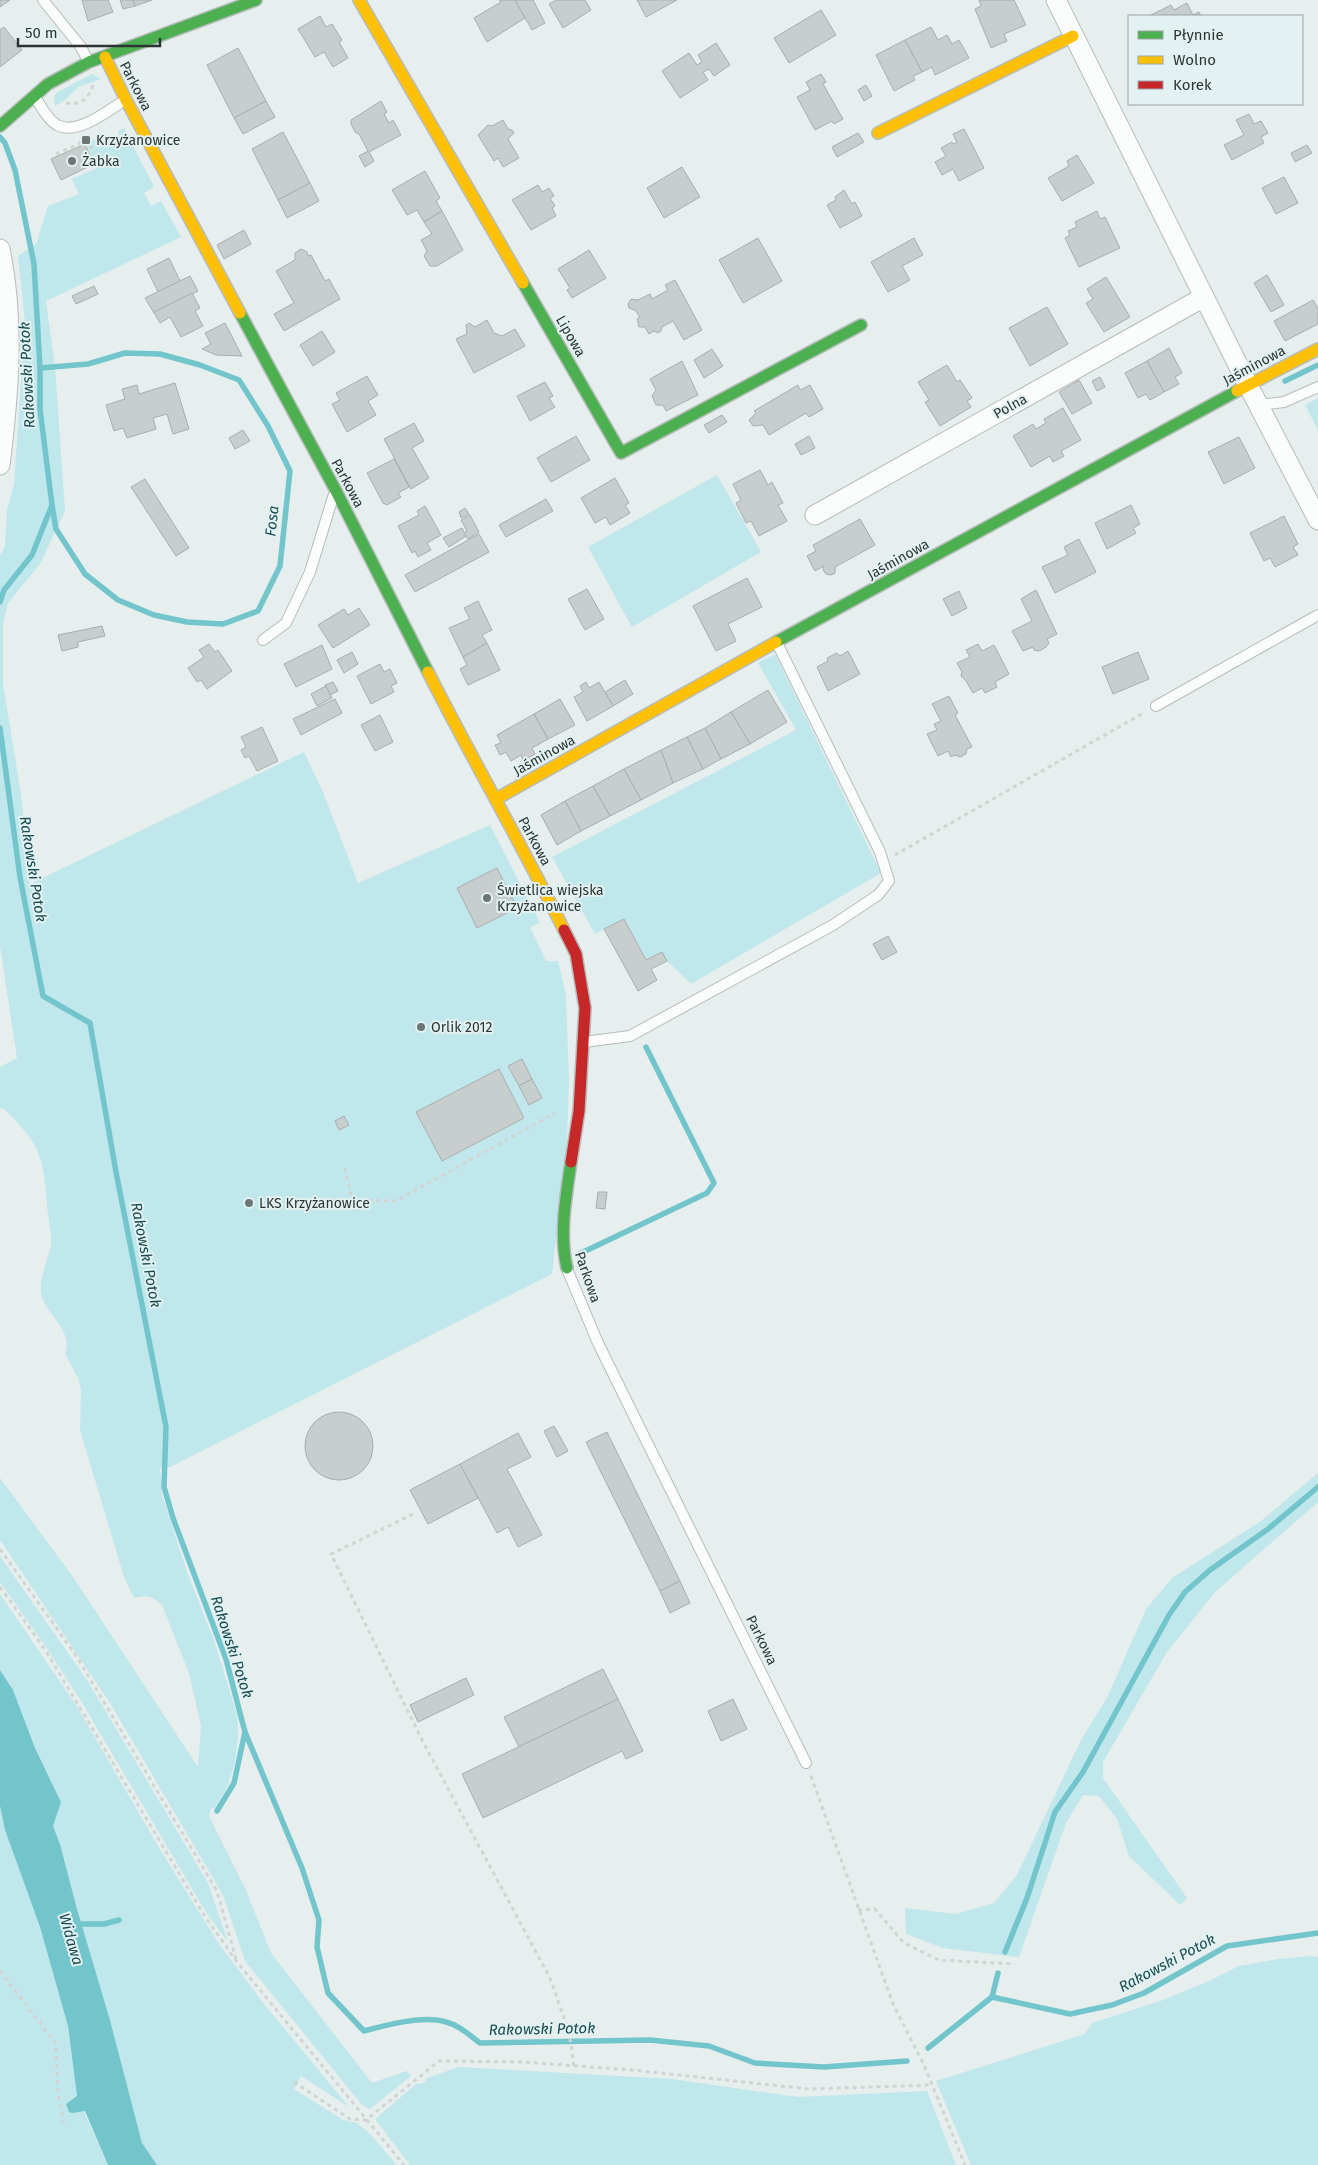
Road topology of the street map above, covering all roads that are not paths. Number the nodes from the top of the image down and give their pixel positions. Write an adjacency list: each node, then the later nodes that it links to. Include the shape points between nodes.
1 (43, 0): 7 (lane, via 81,47)
2 (256, 0): 6 (street)
3 (359, 0): 14 (street, Lipowa, via 622,453)
4 (1056, 0): 5 (street)
5 (1073, 36): 11 (street); 13 (street)
6 (105, 57): 7 (street); 9 (street, Parkowa)
7 (89, 62): 8 (street)
8 (34, 95): 9 (lane, via 52,121 64,127 99,118); 10 (street)
9 (126, 100): 20 (street, Parkowa)
10 (0, 126)
11 (878, 133)
12 (0, 249): 19 (street, via 10,327)
13 (1204, 297): 16 (street); 21 (street, Polna)
14 (861, 325)
15 (1318, 349): 16 (street, Jaśminowa)
16 (1248, 385): 18 (street); 25 (street, Jaśminowa)
17 (1318, 387): 18 (lane, via 1284,402)
18 (1259, 405): 22 (street)
19 (0, 465)
20 (335, 488): 24 (lane, via 310,572 286,623); 27 (street, Parkowa, via 458,732)
21 (814, 515)
22 (1318, 520)
23 (1318, 615): 26 (lane)
24 (263, 640)
25 (777, 643): 27 (street, Jaśminowa); 28 (lane, via 880,852 888,881 878,895 833,924 630,1036)
26 (1156, 706)
27 (496, 800): 28 (street, Parkowa, via 576,954 584,1008)
28 (583, 1042): 29 (street, Parkowa, via 580,1102 566,1194 563,1252)
29 (567, 1268): 30 (lane, Parkowa, via 627,1403)
30 (806, 1763)

